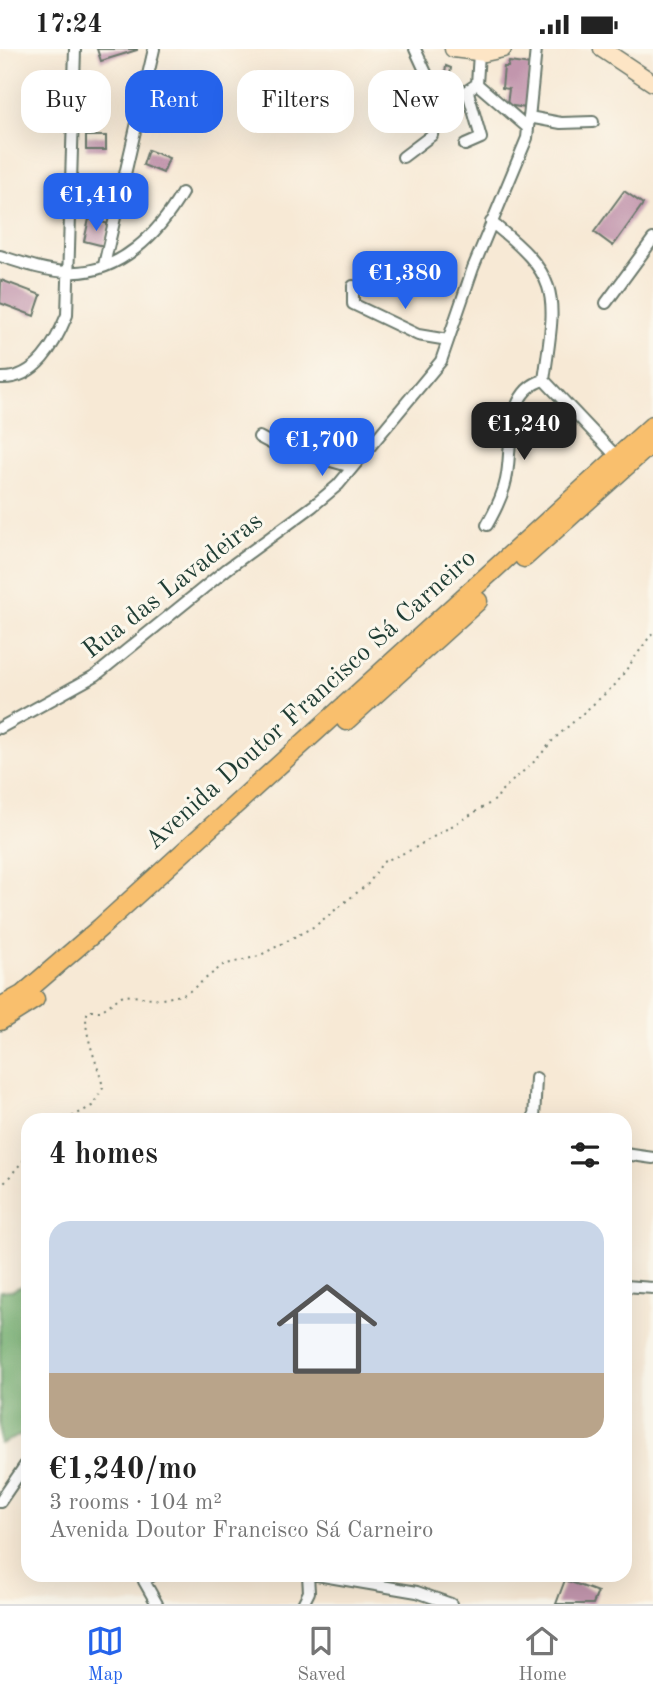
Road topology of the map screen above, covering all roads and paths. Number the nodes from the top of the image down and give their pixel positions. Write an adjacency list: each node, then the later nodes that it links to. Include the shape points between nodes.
1 (75, 49): 23 (street)
2 (154, 49): 22 (street)
3 (415, 49): 9 (street)
4 (454, 49): 8 (street)
5 (503, 49): 8 (street)
6 (536, 49): 13 (street, Rua das Lavadeiras)
7 (602, 49): 10 (street)
8 (479, 53): 11 (street)
9 (425, 70)
10 (653, 83)
11 (473, 87): 12 (street); 13 (street); 16 (street, via 481,138)
12 (464, 92)
13 (528, 122): 14 (street); 19 (street, Rua das Lavadeiras, via 520,159)
14 (593, 122)
15 (432, 133): 17 (street)
16 (465, 145)
17 (403, 157)
18 (182, 193): 22 (street, via 155,233 127,255)
19 (491, 222): 26 (street, Rua das Lavadeiras); 28 (street, via 527,252 545,275 552,330)
20 (653, 239): 25 (street)
21 (0, 256): 23 (street)
22 (104, 265): 23 (street)
23 (70, 273): 27 (street, via 67,316 56,342 23,375)
24 (353, 286): 26 (street, via 353,304 418,335)
25 (606, 303)
26 (448, 340): 33 (street, Rua das Lavadeiras, via 433,373)
27 (0, 378)
28 (544, 380): 32 (street); 34 (street, via 531,385 515,412 506,480)
29 (653, 425): 32 (main road, Avenida Doutor Francisco Sá Carneiro)
30 (259, 437): 33 (street)
31 (653, 442): 38 (main road, Avenida Doutor Francisco Sá Carneiro, via 65,974)
32 (617, 457): 37 (main road, Avenida Doutor Francisco Sá Carneiro, via 101,927 22,995)
33 (352, 467): 36 (street, Rua das Lavadeiras, via 313,506 96,675)
34 (487, 525)
35 (653, 632): 40 (path, via 616,684 554,739 497,799 383,862 369,883 324,919 259,956 223,965 186,994 162,999 123,995 101,1011 88,1011 85,1029 103,1088 92,1106)
36 (0, 728)
37 (0, 1007)
38 (0, 1021)
39 (536, 1079): 41 (street)
40 (79, 1113)
41 (534, 1113)
42 (632, 1155): 43 (street)
43 (653, 1157)
44 (21, 1163): 45 (path)
45 (0, 1188)
46 (632, 1286): 47 (street)
47 (653, 1287)
48 (21, 1471): 49 (street)
49 (0, 1502)
50 (145, 1582): 53 (street)
51 (308, 1582): 54 (street)
52 (359, 1582): 55 (street, via 408,1590)
53 (157, 1604)
54 (303, 1604)
55 (451, 1604)

